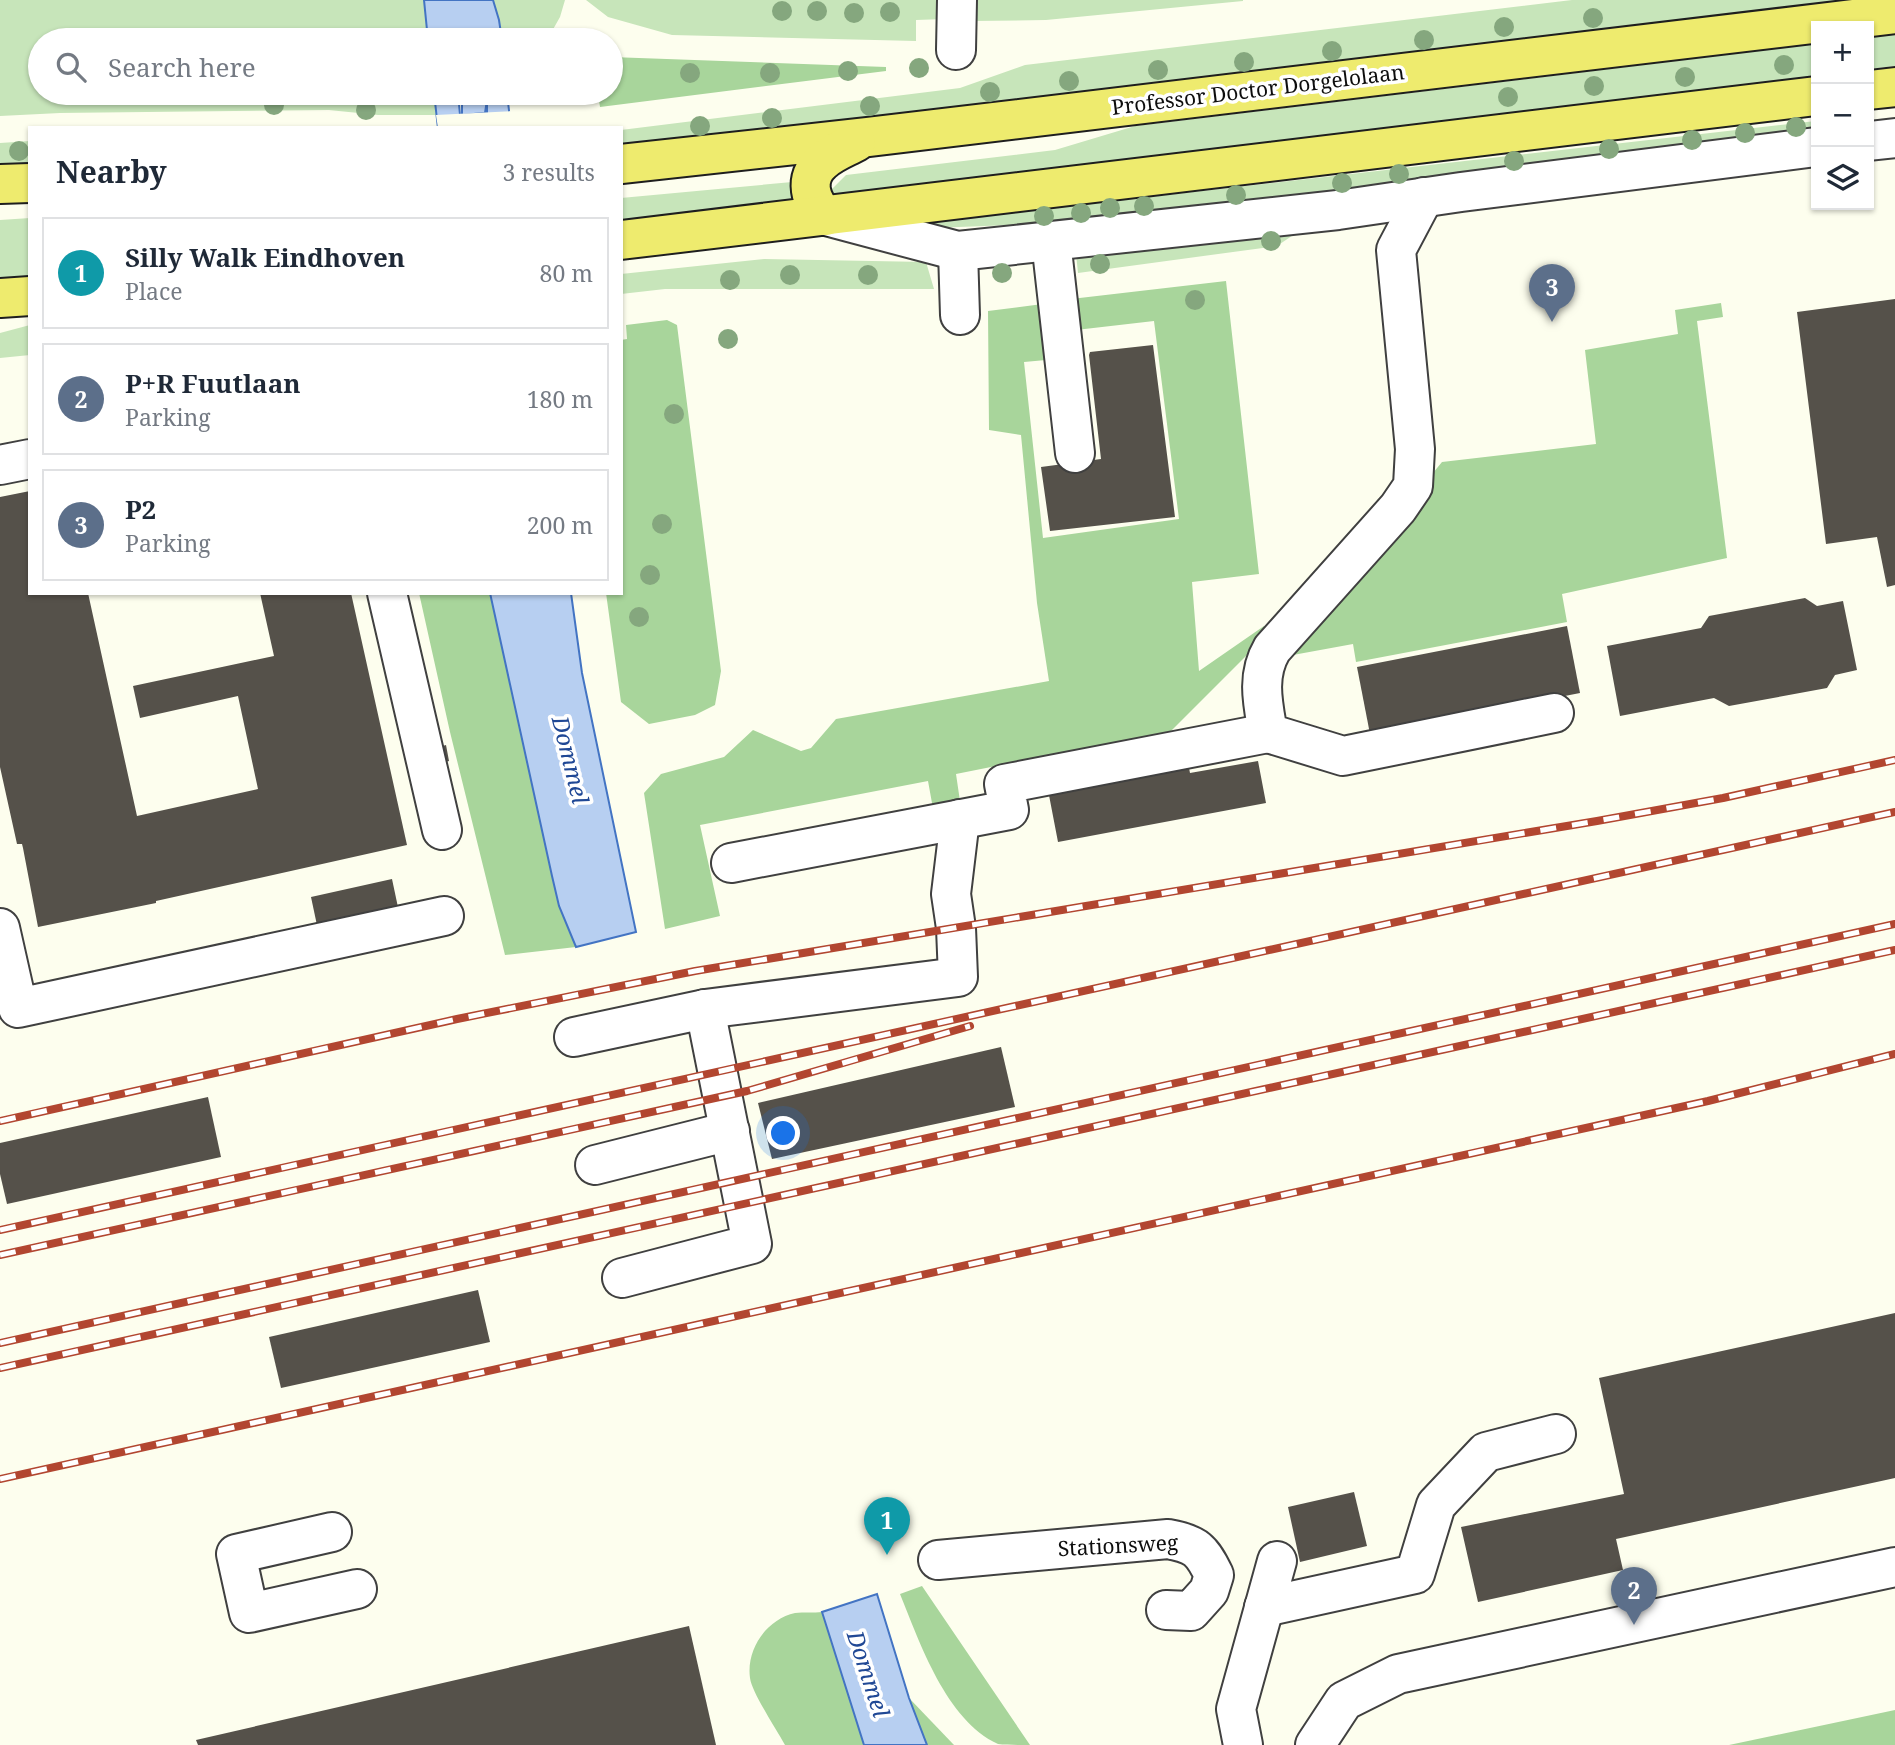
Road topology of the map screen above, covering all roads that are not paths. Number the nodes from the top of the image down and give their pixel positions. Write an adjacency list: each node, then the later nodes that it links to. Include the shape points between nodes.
1 (957, 0): 3 (street)
2 (1895, 15): 7 (main road, Professor Doctor Dorgelolaan)
3 (956, 50)
4 (1895, 87): 5 (main road)
5 (1874, 89)
6 (1811, 97): 15 (main road)
7 (868, 137): 11 (main road, Professor Doctor Dorgelolaan); 15 (main road, via 827,158 814,173 812,200)
8 (1895, 138): 9 (street)
9 (1874, 140)
10 (1811, 147): 14 (street)
11 (623, 164)
12 (28, 183): 13 (main road)
13 (0, 184)
14 (1449, 202): 17 (street); 27 (street, via 1396,250 1415,449 1412,486 1265,661 1261,676)
15 (826, 216): 16 (main road); 18 (street)
16 (623, 240)
17 (1051, 242): 18 (street); 22 (street)
18 (958, 251): 21 (street)
19 (28, 296): 20 (main road)
20 (0, 298)
21 (960, 315)
22 (1075, 453)
23 (28, 459): 24 (street)
24 (0, 465)
25 (387, 595): 29 (street)
26 (1554, 713): 27 (street, via 1343,756)
27 (1268, 733): 28 (street, via 1004,784 1009,810)
28 (960, 819): 30 (street); 33 (street, via 951,894 958,977)
29 (442, 830)
30 (731, 863)
31 (444, 916): 32 (street, via 18,1008)
32 (0, 928)
33 (705, 1009): 34 (street); 35 (street)
34 (574, 1037)
35 (730, 1130): 36 (street); 37 (street, via 752,1244)
36 (595, 1165)
37 (622, 1278)
38 (1556, 1434): 44 (street, via 1486,1452 1436,1505 1415,1574)
39 (332, 1532): 43 (street, via 236,1554 249,1613)
40 (938, 1560): 45 (street, Stationsweg, via 1168,1539 1190,1543 1205,1556 1214,1575 1209,1591 1191,1611)
41 (1277, 1561): 44 (street)
42 (1895, 1567): 47 (street, via 1398,1674 1344,1701)
43 (357, 1589)
44 (1264, 1607): 46 (street, via 1236,1709)
45 (1166, 1610)
46 (1243, 1745)
47 (1315, 1745)

